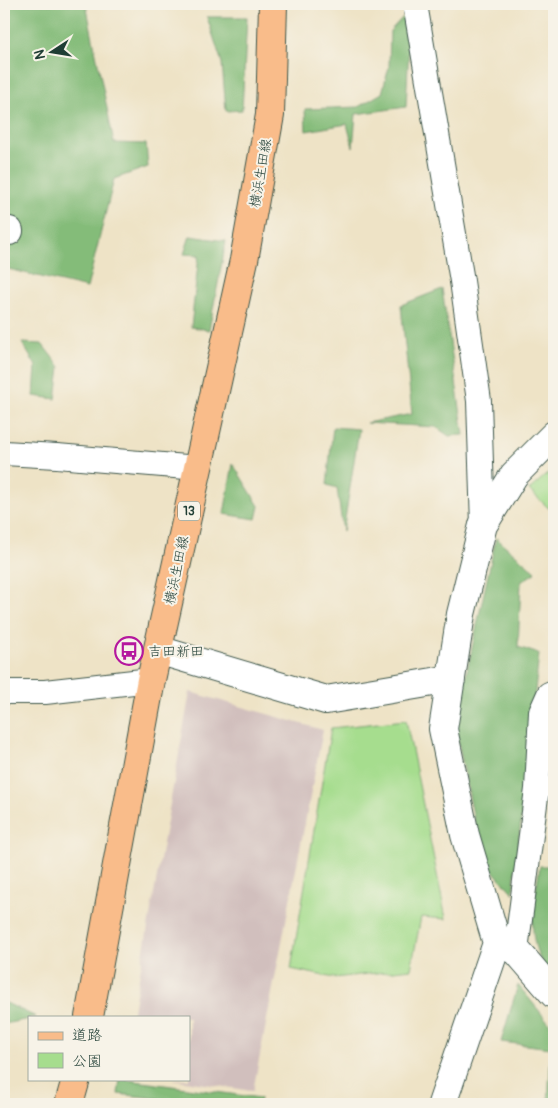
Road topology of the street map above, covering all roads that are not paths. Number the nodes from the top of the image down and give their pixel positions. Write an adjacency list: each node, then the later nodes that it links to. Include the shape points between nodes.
1 (272, 4): 5 (main road, 横浜生田線 / 13, via 270,115 244,260)
2 (415, 4): 6 (lane, via 479,401)
3 (554, 435): 6 (street, via 514,475)
4 (4, 453): 5 (lane)
5 (198, 468): 7 (main road, 横浜生田線 / 13)
6 (483, 525): 8 (street, via 461,614)
7 (158, 650): 8 (street, via 326,700); 9 (main road, 横浜生田線 / 13)
8 (451, 679): 12 (street, via 443,729 465,835)
9 (151, 680): 10 (lane, via 45,692); 14 (main road, 横浜生田線 / 13)
10 (4, 692)
11 (554, 692): 12 (lane, via 541,712 537,789)
12 (506, 947): 13 (street); 17 (street)
13 (554, 994)
14 (88, 1016)
15 (76, 1080): 16 (main road)
16 (69, 1104)
17 (442, 1104)

